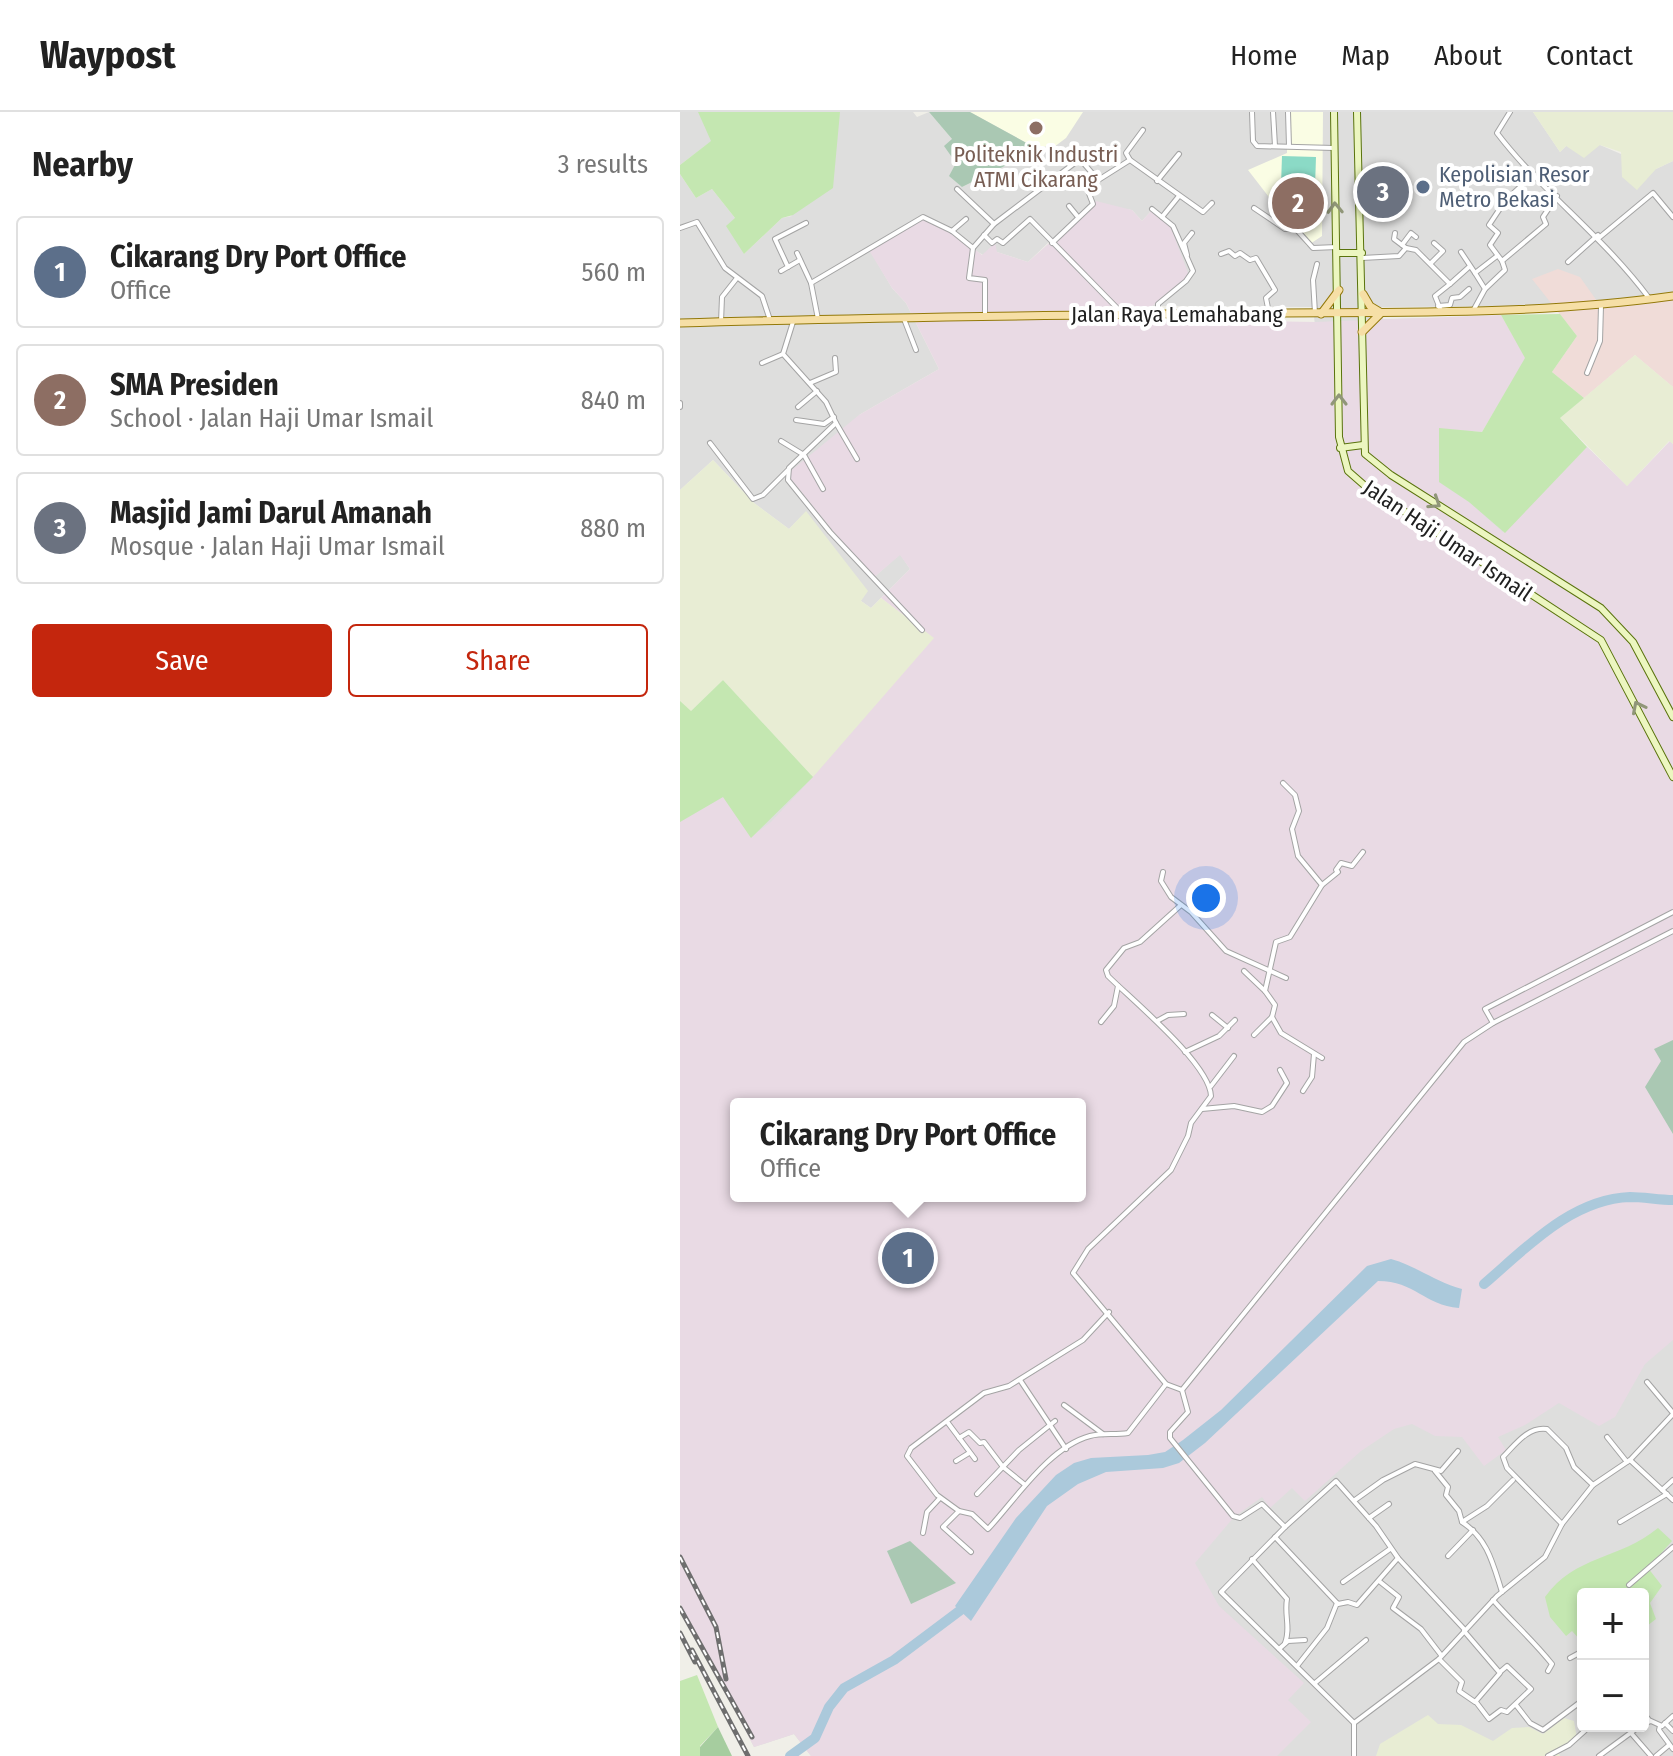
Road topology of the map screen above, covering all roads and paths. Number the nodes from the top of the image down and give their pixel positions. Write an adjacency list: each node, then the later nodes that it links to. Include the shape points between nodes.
1 (1252, 112): 8 (street, via 1253,141)
2 (1273, 112): 8 (street)
3 (1288, 112): 9 (street)
4 (1334, 112): 10 (main road)
5 (1357, 112): 44 (main road, Jalan Haji Umar Ismail)
6 (1510, 112): 13 (street, via 1497,133)
7 (1143, 130): 12 (street, via 1126,153)
8 (1275, 146): 9 (street)
9 (1289, 146): 10 (street)
10 (1334, 148): 40 (main road, one-way to 10)
11 (1179, 154): 15 (street)
12 (1130, 160): 14 (street); 15 (street)
13 (1534, 174): 18 (street); 45 (street, via 1489,225 1498,233 1490,245)
14 (1098, 180): 23 (street, via 1088,191 1093,204); 28 (street, via 1080,159)
15 (1157, 181): 17 (street)
16 (957, 189): 28 (street)
17 (1179, 196): 19 (street, via 1204,213); 24 (street)
18 (1557, 196): 34 (street); 47 (street, via 1543,217 1543,228)
19 (1212, 203)
20 (1069, 206): 23 (street)
21 (1254, 208): 40 (street, via 1285,229 1295,228 1313,248)
22 (1152, 209): 24 (street)
23 (1078, 217): 36 (street)
24 (1162, 217): 53 (street, via 1175,229)
25 (1673, 217): 34 (street, via 1653,193)
26 (966, 219): 30 (street)
27 (806, 223): 51 (street, via 775,239)
28 (994, 224): 33 (street)
29 (680, 228): 56 (street, via 697,222)
30 (952, 231): 39 (street); 57 (street, via 923,217)
31 (1192, 233): 53 (street, via 1184,245)
32 (1395, 233): 38 (street, via 1394,239)
33 (984, 235): 36 (street, via 1003,243 1030,219); 39 (street)
34 (1599, 236): 48 (street); 65 (street)
35 (1416, 237): 38 (street, via 1411,233)
36 (1052, 243): 72 (street)
37 (1434, 243): 49 (street, via 1443,251)
38 (1404, 246): 44 (street, via 1399,256); 49 (street)
39 (973, 248): 76 (street, via 969,278 985,280)
40 (1337, 250): 44 (main road); 61 (main road)
41 (1461, 252): 52 (street)
42 (797, 253): 46 (street)
43 (1221, 254): 69 (street, via 1240,253 1262,265 1275,290 1266,298)
44 (1362, 255): 62 (main road, Jalan Haji Umar Ismail)
45 (1497, 256): 47 (street); 55 (street)
46 (800, 260): 51 (street); 57 (street)
47 (1502, 261): 60 (street, via 1505,270)
48 (1568, 262)
49 (1431, 263): 58 (street)
50 (1317, 264): 74 (street, via 1313,280)
51 (788, 267): 54 (street)
52 (1470, 267): 55 (street); 58 (street)
53 (1192, 269): 73 (street, via 1186,281 1158,304)
54 (781, 271)
55 (1475, 273): 60 (street)
56 (737, 278): 80 (street, via 762,296); 81 (street, via 722,297)
57 (811, 283): 79 (street)
58 (1448, 286): 64 (street); 67 (street, via 1436,294)
59 (1469, 289): 64 (street)
60 (1485, 289): 68 (street)
61 (1339, 290): 74 (main road); 75 (main road)
62 (1363, 294): 70 (main road, Jalan Haji Umar Ismail); 71 (main road)
63 (1673, 296): 65 (main road, Jalan Raya Lemahabang)
64 (1456, 297): 67 (street)
65 (1650, 300): 66 (main road, Jalan Raya Lemahabang)
66 (1601, 306): 68 (main road, Jalan Raya Lemahabang); 88 (street, via 1600,341)
67 (1440, 309): 68 (main road, Jalan Raya Lemahabang); 71 (main road, Jalan Raya Lemahabang)
68 (1473, 311)
69 (1269, 313): 73 (main road, Jalan Raya Lemahabang); 74 (main road, Jalan Raya Lemahabang)
70 (1362, 313): 71 (main road, Jalan Raya Lemahabang); 75 (main road, Jalan Raya Lemahabang); 83 (main road, Jalan Haji Umar Ismail)
71 (1382, 313): 83 (main road)
72 (1124, 314): 73 (main road, Jalan Raya Lemahabang); 76 (main road, Jalan Raya Lemahabang)
73 (1158, 314)
74 (1318, 314): 75 (main road, Jalan Raya Lemahabang)
75 (1339, 314): 97 (main road, one-way to 75)
76 (985, 316): 77 (main road, Jalan Raya Lemahabang)
77 (903, 317): 79 (main road, Jalan Raya Lemahabang); 84 (street)
78 (794, 319): 79 (main road, Jalan Raya Lemahabang); 80 (main road, Jalan Raya Lemahabang); 85 (street)
79 (818, 319)
80 (770, 320): 81 (main road, Jalan Raya Lemahabang)
81 (721, 322): 82 (main road, Jalan Raya Lemahabang)
82 (680, 323)
83 (1362, 332): 96 (main road, Jalan Haji Umar Ismail)
84 (916, 350)
85 (783, 354): 87 (street); 89 (street)
86 (835, 358): 89 (street, via 836,372)
87 (762, 363)
88 (1587, 373)
89 (810, 383): 90 (street)
90 (817, 391): 91 (street); 93 (street)
91 (798, 407)
92 (796, 420): 93 (street)
93 (835, 420): 98 (street); 99 (street)
94 (781, 441): 98 (street)
95 (710, 443): 100 (street, via 753,499)
96 (1363, 445): 97 (main road); 103 (main road, Jalan Haji Umar Ismail, one-way to 103, via 1370,460 1601,608 1633,642)
97 (1340, 448): 104 (main road, Jalan Haji Umar Ismail, one-way to 97, via 1601,640 1364,485 1348,471)
98 (804, 455): 100 (street); 101 (street)
99 (857, 459)
100 (789, 468): 102 (street, via 788,480 830,532)
101 (823, 489)
102 (922, 630)
103 (1673, 717)
104 (1673, 777)
105 (1283, 783): 108 (street, via 1295,795 1299,811 1292,829 1298,856)
106 (1363, 852): 108 (street, via 1352,866 1341,863 1333,879)
107 (1163, 872): 109 (street, via 1161,881)
108 (1322, 885): 112 (street, via 1290,937 1276,942)
109 (1181, 905): 112 (street, via 1226,951); 116 (street, via 1110,962 1108,976)
110 (1673, 912): 125 (street, via 1485,1009)
111 (1673, 931): 125 (street)
112 (1268, 968): 114 (street); 115 (street)
113 (1244, 971): 117 (street)
114 (1286, 978)
115 (1264, 984): 117 (street); 118 (street)
116 (1118, 986): 123 (street); 124 (street, via 1114,1006)
117 (1257, 986): 118 (street)
118 (1265, 991): 121 (street, via 1275,1005)
119 (1184, 1014): 123 (street)
120 (1212, 1015): 126 (street)
121 (1272, 1017): 127 (street); 129 (street, via 1281,1033)
122 (1235, 1020): 126 (street)
123 (1157, 1021): 128 (street)
124 (1101, 1022)
125 (1493, 1023): 140 (street, via 1464,1042)
126 (1228, 1028): 128 (street)
127 (1254, 1035)
128 (1185, 1052): 133 (street)
129 (1314, 1054): 131 (street); 134 (street, via 1312,1077)
130 (1234, 1056): 133 (street)
131 (1322, 1058)
132 (1280, 1070): 135 (street, via 1287,1083 1266,1111)
133 (1211, 1087): 135 (street)
134 (1303, 1091)
135 (1202, 1109): 136 (street, via 1162,1181 1072,1268)
136 (1109, 1312): 137 (street, via 1083,1340); 139 (street)
137 (1020, 1380): 144 (street, via 984,1393); 145 (street)
138 (1647, 1382): 142 (street)
139 (1166, 1384): 140 (street); 146 (street, via 1128,1433)
140 (1182, 1390): 173 (street, via 1188,1412 1169,1433 1188,1463 1234,1517 1262,1504)
141 (1064, 1405): 146 (street)
142 (1673, 1414): 154 (street)
143 (1055, 1421): 145 (street)
144 (948, 1423): 148 (street); 164 (street, via 907,1452)
145 (1048, 1426): 149 (street); 155 (street)
146 (1103, 1434): 149 (street)
147 (1607, 1437): 154 (street)
148 (959, 1438): 151 (street); 155 (street, via 970,1432)
149 (1066, 1449): 159 (street)
150 (1458, 1451): 156 (street, via 1446,1467)
151 (969, 1453): 152 (street); 153 (street)
152 (975, 1459)
153 (956, 1461)
154 (1628, 1461): 160 (street); 161 (street)
155 (1003, 1467): 159 (street); 162 (street)
156 (1435, 1471): 165 (street, via 1415,1464); 170 (street, via 1448,1487 1446,1495)
157 (1513, 1480): 170 (street)
158 (1673, 1480): 161 (street)
159 (1024, 1484): 168 (street, via 988,1529 972,1514)
160 (1593, 1485): 172 (street); 172 (street, via 1547,1429 1532,1431 1511,1446 1503,1457 1507,1468)
161 (1662, 1490): 163 (street)
162 (977, 1494)
163 (1667, 1494): 166 (street); 171 (street)
164 (940, 1498): 168 (street); 175 (street, via 927,1512)
165 (1355, 1500): 169 (street); 173 (street, via 1335,1480)
166 (1673, 1500)
167 (1389, 1504): 169 (street)
168 (959, 1511): 179 (street, via 943,1527)
169 (1369, 1518): 178 (street)
170 (1462, 1522): 174 (street)
171 (1620, 1522)
172 (1562, 1524): 186 (street, via 1545,1557)
173 (1285, 1527): 176 (street)
174 (1473, 1530): 180 (street); 186 (street, via 1487,1547)
175 (923, 1533)
176 (1275, 1537): 182 (street); 188 (street)
177 (1673, 1547): 185 (street)
178 (1390, 1549): 181 (street); 184 (street)
179 (971, 1552)
180 (1448, 1556)
181 (1398, 1558): 183 (street); 189 (street)
182 (1252, 1559): 192 (street, via 1287,1599 1290,1630); 193 (street, via 1221,1592)
183 (1379, 1581): 188 (street, via 1357,1605); 195 (street, via 1399,1597 1393,1608 1421,1629)
184 (1343, 1582)
185 (1629, 1585)
186 (1502, 1592): 187 (street)
187 (1493, 1600): 189 (street); 198 (street, via 1521,1632 1530,1635 1552,1664)
188 (1337, 1603): 197 (street, via 1327,1628)
189 (1464, 1631): 195 (street); 199 (street)
190 (1305, 1640): 192 (street)
191 (1366, 1640): 200 (street)
192 (1285, 1643): 193 (street)
193 (1279, 1649): 197 (street)
194 (1577, 1654): 196 (street)
195 (1440, 1657): 201 (street, via 1462,1682 1459,1691); 206 (street)
196 (1570, 1658)
197 (1297, 1666): 200 (street)
198 (1548, 1671)
199 (1500, 1672): 201 (street); 203 (street, via 1507,1666 1531,1687)
200 (1315, 1683): 206 (street)
201 (1476, 1702): 203 (street, via 1489,1719)
202 (1577, 1704): 203 (street, via 1543,1730)
203 (1516, 1705)
204 (1673, 1716): 207 (street)
205 (1650, 1721): 207 (street)
206 (1354, 1723): 212 (street)
207 (1663, 1724): 208 (street); 211 (street, via 1659,1730)
208 (1673, 1731)
209 (1583, 1732): 213 (street)
210 (1631, 1733): 214 (street); 215 (street)
211 (1671, 1747): 215 (street)
212 (1354, 1756)
213 (1548, 1756)
214 (1599, 1756)
215 (1654, 1756)

